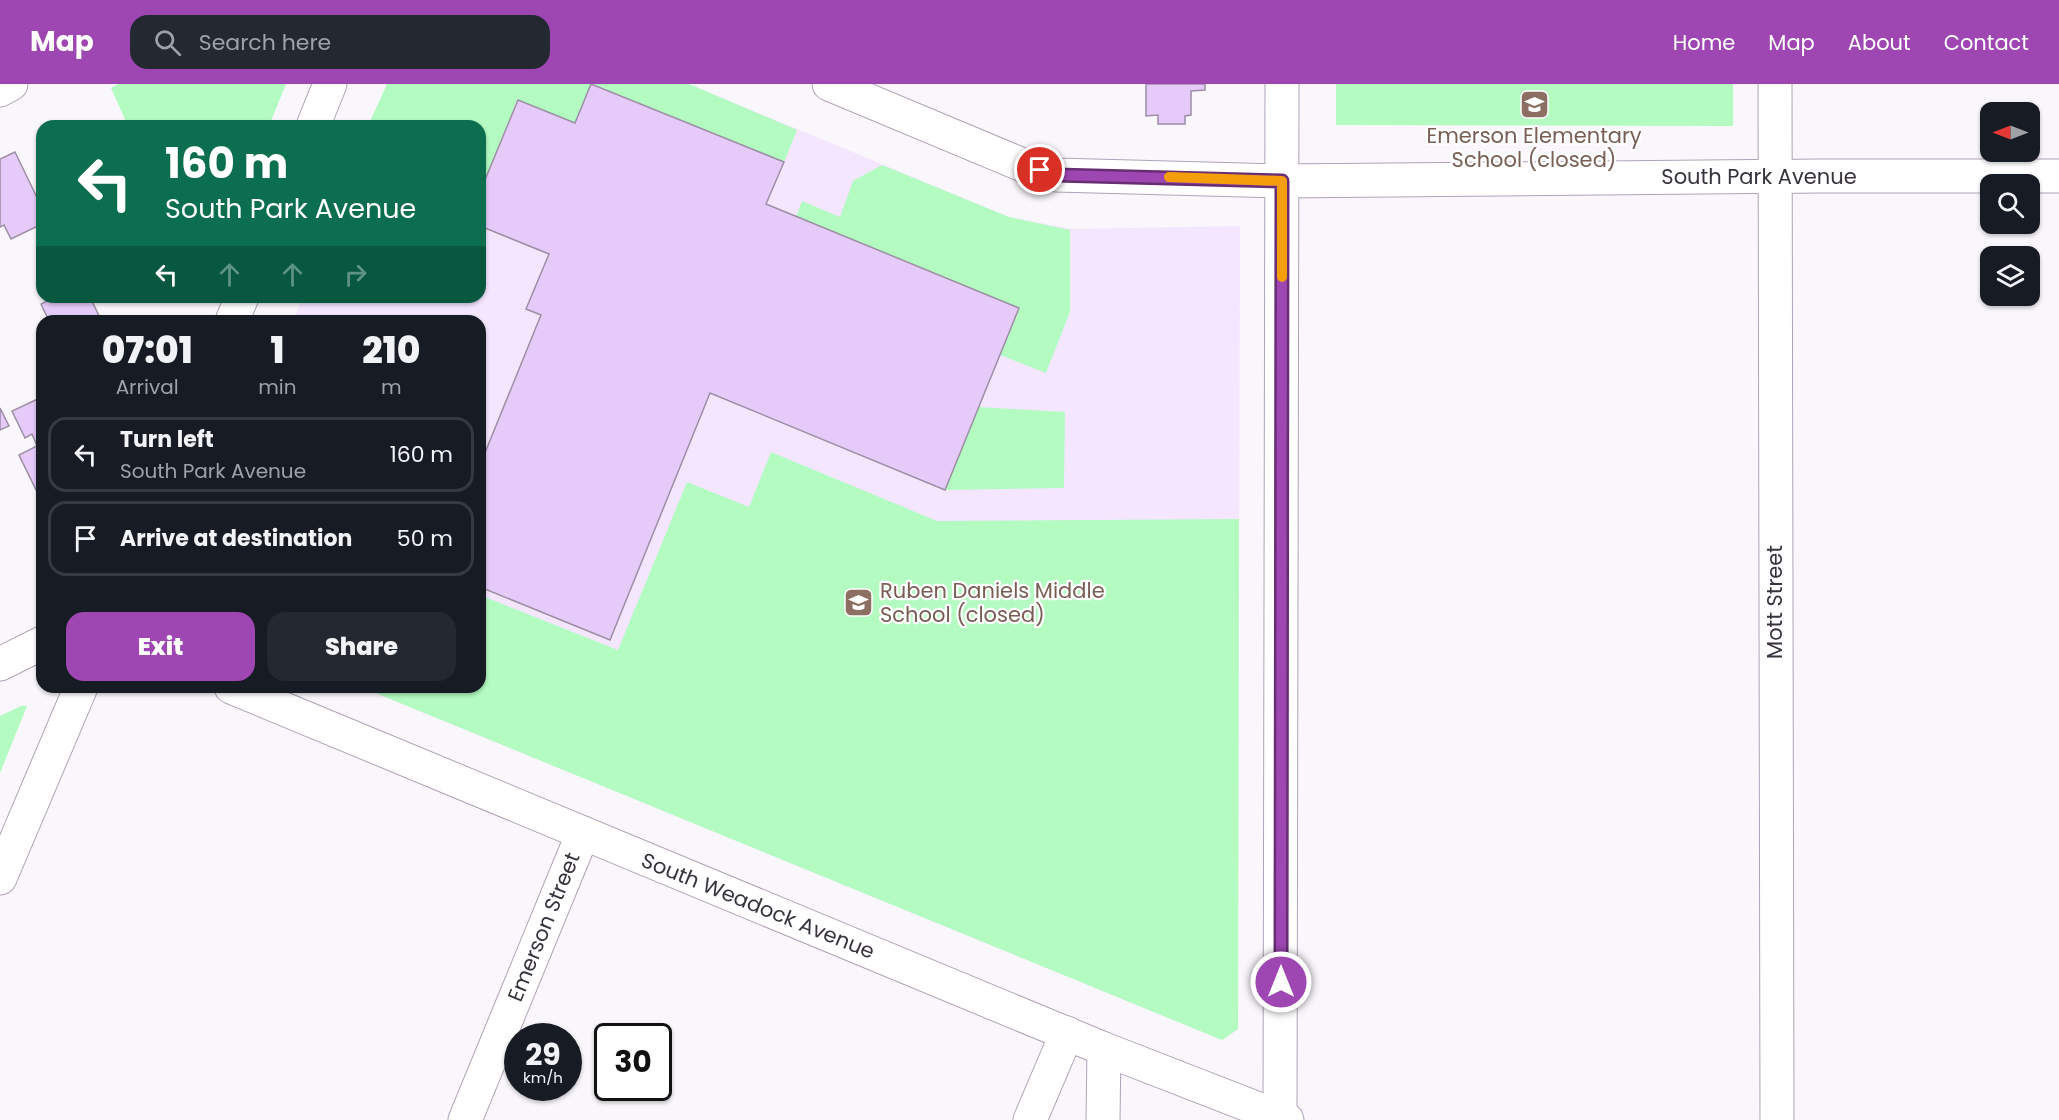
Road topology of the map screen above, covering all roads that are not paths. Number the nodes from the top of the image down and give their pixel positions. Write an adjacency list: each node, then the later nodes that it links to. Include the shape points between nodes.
1 (11, 84): 6 (street)
2 (330, 84): 7 (street)
3 (830, 84): 10 (street, South Park Avenue, via 1025,166 1056,175)
4 (1282, 84): 10 (street)
5 (1775, 84): 8 (street, Mott Street)
6 (0, 90)
7 (315, 120)
8 (1774, 176): 9 (street, South Park Avenue); 10 (street, South Park Avenue); 23 (street, Mott Street)
9 (2059, 176)
10 (1282, 181): 19 (street)
11 (36, 647): 12 (street)
12 (0, 664)
13 (78, 693): 16 (street)
14 (245, 693): 15 (street, South Weadock Avenue)
15 (583, 833): 17 (street, South Weadock Avenue); 20 (street, Emerson Street)
16 (0, 878)
17 (1067, 1033): 18 (street, South Weadock Avenue); 21 (street)
18 (1104, 1049): 19 (street, South Weadock Avenue); 22 (street)
19 (1284, 1119)
20 (465, 1120)
21 (1030, 1120)
22 (1103, 1120)
23 (1777, 1120)

